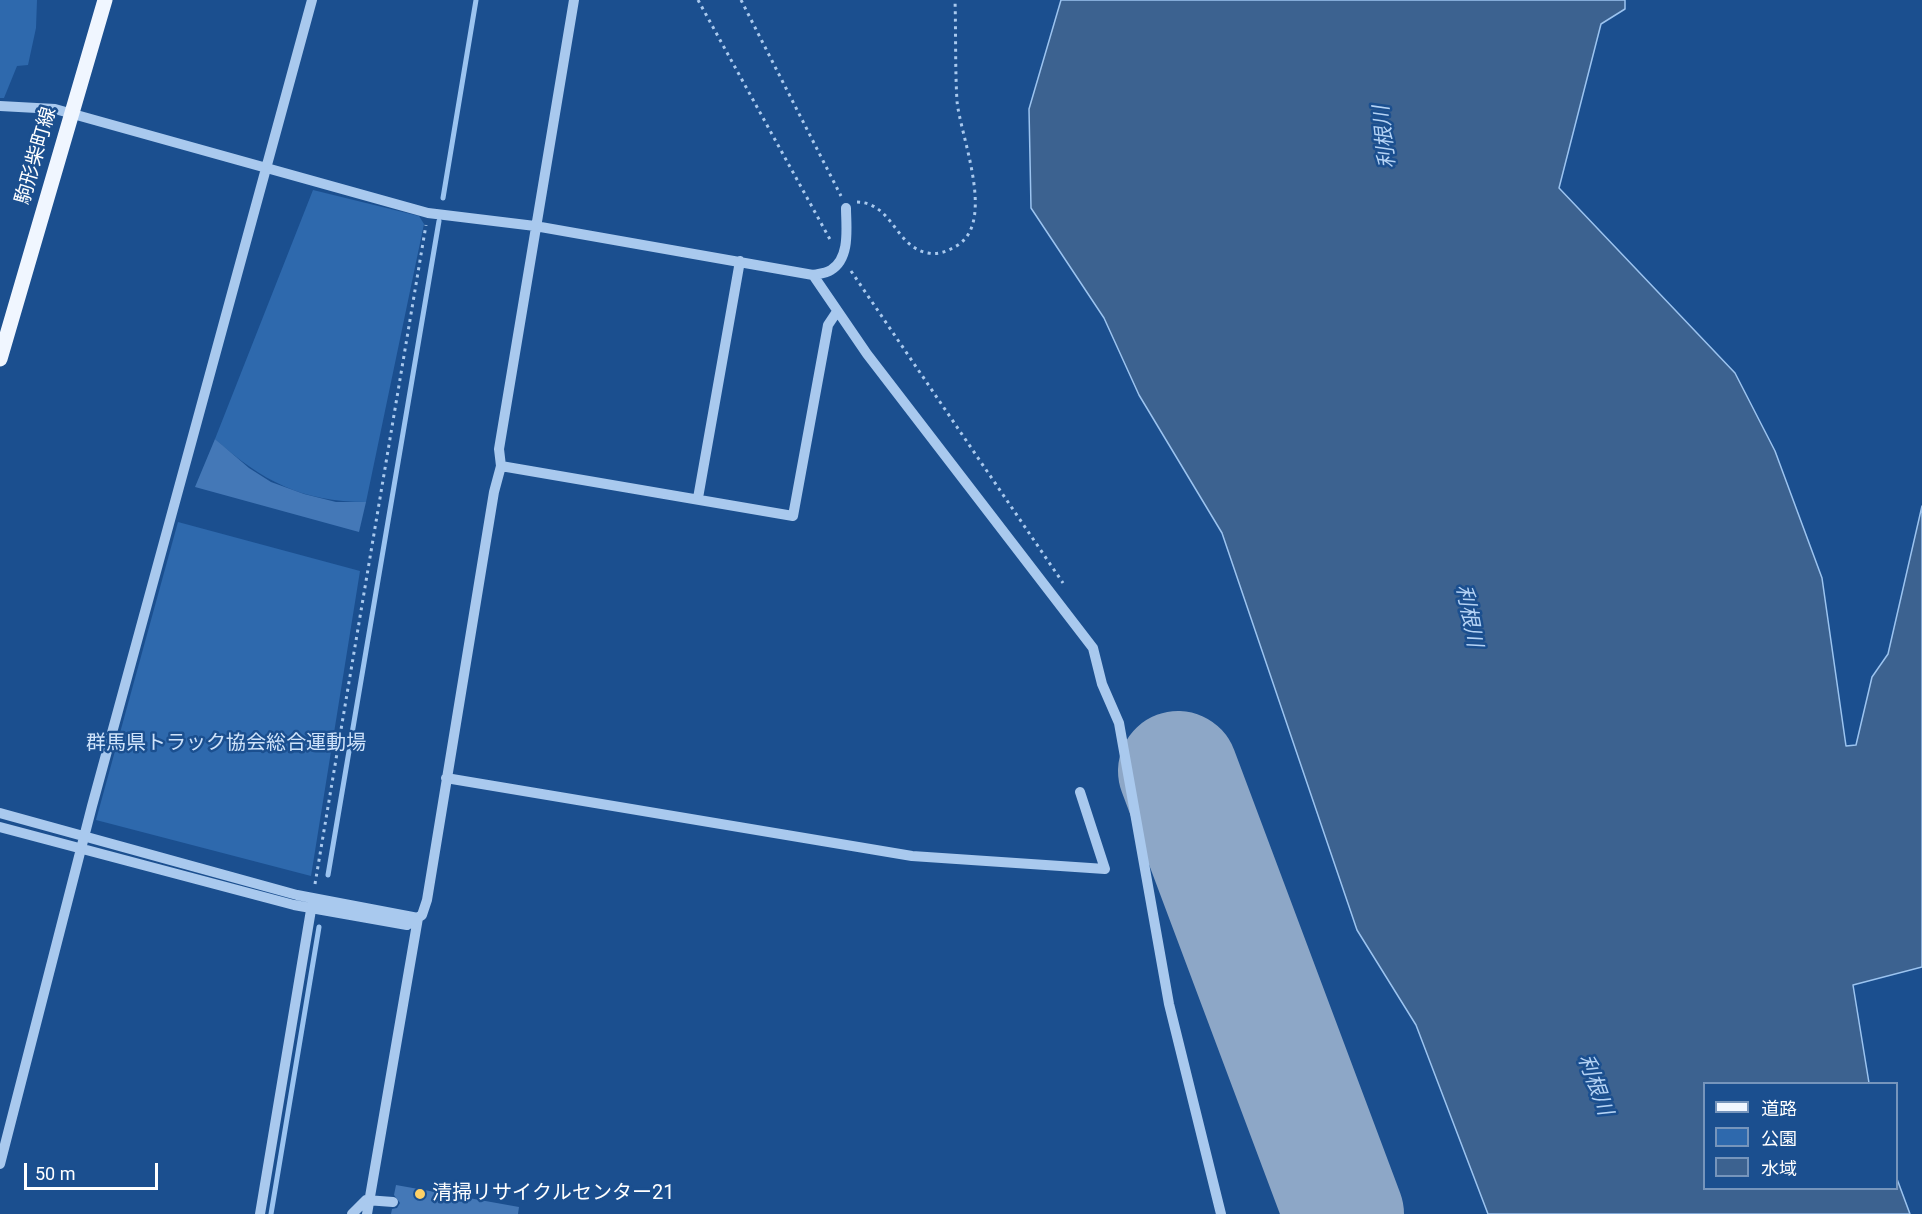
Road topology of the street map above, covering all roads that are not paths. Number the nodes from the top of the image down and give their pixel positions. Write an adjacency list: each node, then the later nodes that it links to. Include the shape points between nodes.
1 (105, 0): 5 (main road, 駒形柴町線)
2 (312, 0): 6 (street)
3 (574, 0): 8 (street)
4 (0, 106): 5 (street, via 42,107)
5 (71, 114): 6 (street); 12 (main road, 駒形柴町線)
6 (266, 169): 8 (street, via 428,213); 19 (street)
7 (846, 208): 10 (street, via 846,244 841,258 832,270)
8 (535, 226): 9 (street); 13 (street, via 499,449)
9 (740, 261): 10 (street); 14 (street)
10 (813, 275): 11 (street)
11 (837, 313): 14 (street, via 828,324 792,516); 29 (street, via 1093,648 1102,684 1119,723 1169,1004)
12 (0, 360)
13 (501, 466): 14 (street); 15 (street)
14 (698, 498)
15 (446, 778): 16 (street, via 912,856 1105,869); 23 (street, via 427,900)
16 (1080, 792)
17 (0, 813): 19 (street)
18 (0, 827): 20 (street)
19 (85, 837): 20 (street); 21 (street)
20 (81, 849): 22 (street); 24 (street)
21 (313, 897): 22 (street); 23 (street)
22 (311, 909): 23 (street, via 407,925); 26 (street)
23 (418, 918): 28 (street)
24 (0, 1164)
25 (393, 1202): 27 (street, via 366,1200)
26 (260, 1214)
27 (352, 1214)
28 (367, 1214)
29 (1221, 1214)

